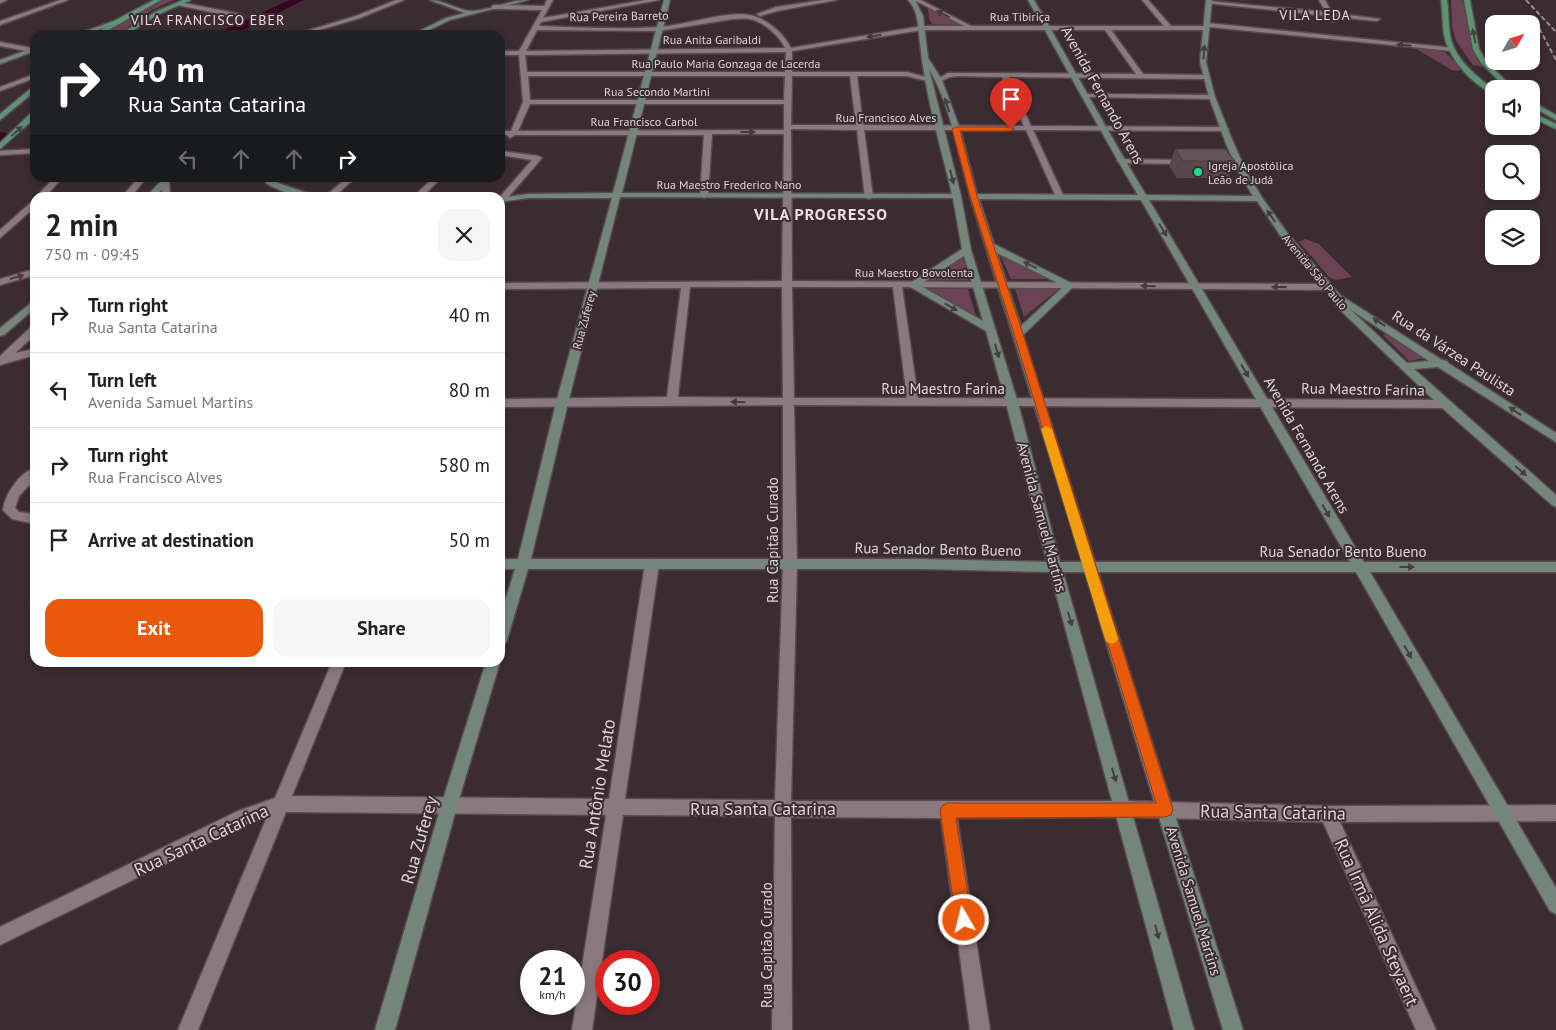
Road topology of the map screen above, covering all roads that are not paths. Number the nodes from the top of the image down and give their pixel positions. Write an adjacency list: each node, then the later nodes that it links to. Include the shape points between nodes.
1 (4, 0): 18 (street)
2 (65, 0): 30 (street)
3 (158, 0): 33 (main road)
4 (188, 0): 20 (main road)
5 (401, 0): 47 (street)
6 (434, 0): 25 (main road)
7 (525, 0): 23 (main road)
8 (550, 0): 24 (street)
9 (656, 0): 32 (street)
10 (667, 0): 43 (main road, Rua Zuferey)
11 (782, 0): 22 (street, via 780,6)
12 (834, 0): 22 (street, Rua Pereira Barreto)
13 (1031, 0): 38 (main road, Avenida Fernando Arens)
14 (1145, 0): 42 (street)
15 (1322, 0): 26 (street)
16 (1444, 0): 50 (main road, via 1448,40)
17 (1467, 0): 60 (main road, one-way to 17, via 1476,48)
18 (0, 1)
19 (914, 1): 37 (street, one-way to 19); 40 (main road, Avenida Samuel Martins)
20 (180, 2): 28 (street); 46 (main road)
21 (1209, 2): 26 (street); 36 (main road, Avenida São Paulo)
22 (776, 6): 29 (street, Rua Pereira Barreto)
23 (494, 7): 24 (street); 25 (main road)
24 (546, 8): 32 (street)
25 (470, 13): 48 (main road)
26 (1330, 15): 31 (street); 35 (street)
27 (0, 16): 30 (street)
28 (240, 16)
29 (755, 16): 43 (street, Rua Pereira Barreto); 52 (street, via 786,41)
30 (15, 18): 34 (street)
31 (1378, 19)
32 (540, 20): 39 (street)
33 (116, 22): 44 (main road); 45 (main road)
34 (0, 23)
35 (1334, 23)
36 (1207, 26): 42 (street, Rua Tibiriça); 50 (street, Rua Tibiriça, one-way to 36); 71 (main road, Avenida São Paulo, one-way to 36, via 1203,62)
37 (970, 27): 38 (street, Rua Tibiriça); 40 (street, Rua Tibiriça)
38 (1047, 27): 41 (street, Rua Tibiriça); 67 (main road, Avenida Fernando Arens)
39 (535, 28): 43 (street, Rua Pereira Barreto); 56 (street)
40 (922, 28): 52 (street, Rua Anita Garibaldi, one-way to 52); 57 (main road, Avenida Samuel Martins)
41 (1107, 28): 42 (street, Rua Tibiriça); 69 (street)
42 (1169, 28)
43 (659, 29): 53 (main road, Rua Zuferey)
44 (93, 30)
45 (104, 30)
46 (130, 30)
47 (313, 30)
48 (425, 30)
49 (2, 46): 51 (street)
50 (1452, 48): 59 (main road)
51 (30, 50)
52 (789, 50): 53 (street, Rua Anita Garibaldi); 64 (street, Rua Capitão Curado)
53 (654, 51): 56 (street, Rua Anita Garibaldi); 68 (main road, Rua Zuferey)
54 (30, 52): 58 (main road)
55 (505, 52): 56 (street, Rua Anita Garibaldi)
56 (522, 52): 63 (street)
57 (926, 59): 72 (main road, Avenida Samuel Martins); 73 (main road, Avenida Samuel Martins)
58 (0, 62)
59 (1461, 64): 61 (main road); 75 (main road)
60 (1485, 64)
61 (1485, 70)
62 (1491, 70): 74 (main road)
63 (525, 74): 68 (street, Rua Paulo Maria Gonzaga de Lacerda); 84 (street)
64 (788, 74): 65 (street, Rua Paulo Maria Gonzaga de Lacerda); 68 (street, Rua Paulo Maria Gonzaga de Lacerda); 83 (street, Rua Capitão Curado)
65 (853, 74): 72 (street, Rua Paulo Maria Gonzaga de Lacerda, via 907,74); 92 (street)
66 (1004, 74): 67 (street); 73 (street, via 958,74); 95 (street)
67 (1074, 74): 69 (street); 80 (main road, Avenida Fernando Arens)
68 (647, 75): 82 (main road, Rua Zuferey)
69 (1141, 76): 71 (street)
70 (30, 78): 76 (street)
71 (1206, 78): 81 (main road, Avenida São Paulo)
72 (927, 79): 73 (main road); 93 (main road, Avenida Samuel Martins)
73 (939, 80): 94 (main road, Avenida Samuel Martins, one-way to 73)
74 (1502, 80)
75 (1485, 84)
76 (11, 85): 77 (street); 78 (street)
77 (30, 86)
78 (0, 89)
79 (30, 91): 86 (main road)
80 (1086, 96): 81 (street); 96 (main road, Avenida Fernando Arens)
81 (1212, 97): 97 (main road, Avenida São Paulo)
82 (641, 102): 83 (street, Rua Secondo Martini); 84 (street, Rua Secondo Martini); 102 (main road, Rua Zuferey)
83 (787, 102): 98 (street, Rua Capitão Curado)
84 (526, 106): 91 (street); 99 (street)
85 (1540, 109): 87 (main road)
86 (0, 118)
87 (1556, 118)
88 (30, 119): 104 (main road, one-way to 88)
89 (1540, 119): 90 (main road)
90 (1556, 127)
91 (505, 128)
92 (860, 128): 93 (street, Rua Francisco Alves); 98 (street, Rua Francisco Alves); 130 (street)
93 (940, 129): 94 (street, Rua Francisco Alves); 127 (main road, Avenida Samuel Martins, one-way to 127)
94 (956, 129): 95 (street, Rua Francisco Alves); 128 (main road, Avenida Samuel Martins)
95 (1029, 129): 96 (street, Rua Francisco Alves); 131 (street)
96 (1102, 129): 97 (street, Rua Francisco Alves); 108 (main road, Avenida Fernando Arens)
97 (1225, 129): 111 (main road, Avenida São Paulo)
98 (787, 130): 100 (street, Rua Francisco Carbol, one-way to 98); 129 (street, Rua Capitão Curado)
99 (514, 132): 101 (street, Rua Francisco Carbol); 102 (street, Rua Francisco Carbol); 103 (street)
100 (708, 132): 102 (street, Rua Francisco Carbol); 126 (street)
101 (505, 133)
102 (634, 133): 125 (main road, Rua Zuferey)
103 (505, 138)
104 (0, 147)
105 (30, 151): 106 (street)
106 (0, 153)
107 (505, 154): 124 (street, via 538,158)
108 (1121, 161): 109 (street); 132 (main road, Avenida Fernando Arens)
109 (1199, 162)
110 (1228, 162): 111 (street)
111 (1238, 162): 134 (main road, Avenida São Paulo)
112 (54, 182): 118 (street)
113 (139, 182): 119 (street)
114 (163, 182): 120 (main road)
115 (270, 182): 121 (main road)
116 (347, 182): 122 (street)
117 (433, 182): 123 (street)
118 (45, 192)
119 (130, 192)
120 (154, 192)
121 (296, 192)
122 (334, 192)
123 (422, 192)
124 (505, 194)
125 (617, 196): 126 (main road, Rua Maestro Frederico Nano); 133 (main road, Rua Maestro Frederico Nano, via 528,196); 141 (main road, Rua Zuferey)
126 (704, 196): 129 (main road, Rua Maestro Frederico Nano)
127 (957, 196): 130 (main road, Rua Maestro Frederico Nano); 138 (main road, Avenida Samuel Martins)
128 (974, 196): 131 (main road); 137 (main road, Avenida Samuel Martins)
129 (786, 197): 130 (main road, Rua Maestro Frederico Nano); 142 (street, Rua Capitão Curado)
130 (869, 197)
131 (1060, 197): 132 (main road)
132 (1143, 198): 134 (main road); 150 (main road, Avenida Fernando Arens, one-way to 150)
133 (505, 199)
134 (1259, 199): 151 (main road, Avenida São Paulo, one-way to 134)
135 (30, 207): 136 (street)
136 (0, 235)
137 (990, 246): 144 (main road, Avenida Samuel Martins); 148 (main road, one-way to 137)
138 (967, 250): 146 (main road); 147 (main road, Avenida Samuel Martins)
139 (30, 273): 140 (street, one-way to 139)
140 (0, 282)
141 (594, 284): 145 (street, Rua Maestro Bovolenta); 149 (street, Rua Maestro Bovolenta); 166 (main road, Rua Zuferey)
142 (786, 284): 143 (street, Rua Maestro Bovolenta); 145 (street, Rua Maestro Bovolenta); 163 (street, Rua Capitão Curado)
143 (897, 284): 146 (street, Rua Maestro Bovolenta); 167 (street)
144 (1003, 284): 147 (street, Rua Maestro Bovolenta); 148 (street, Rua Maestro Bovolenta); 157 (main road, Avenida Samuel Martins)
145 (686, 285): 162 (street)
146 (912, 285): 147 (street, Rua Maestro Bovolenta); 154 (main road, one-way to 154)
147 (977, 285): 154 (main road, Avenida Samuel Martins)
148 (1070, 285): 150 (street, Rua Maestro Bovolenta, one-way to 148); 157 (main road)
149 (505, 286)
150 (1197, 287): 151 (street, Rua Maestro Bovolenta, one-way to 150); 169 (main road, Avenida Fernando Arens, one-way to 169)
151 (1328, 287): 152 (main road, Avenida São Paulo)
152 (1335, 295): 160 (main road, Rua da Várzea Paulista, one-way to 152); 161 (main road, Avenida São Paulo, via 1339,304)
153 (30, 307): 155 (main road)
154 (990, 329): 168 (main road, Avenida Samuel Martins, one-way to 168)
155 (0, 333)
156 (30, 334): 159 (street)
157 (1018, 334): 164 (main road, Avenida Samuel Martins)
158 (30, 353): 159 (street)
159 (2, 361)
160 (1443, 363): 161 (main road); 171 (main road, Rua da Várzea Paulista, one-way to 160)
161 (1407, 366): 170 (main road, Avenida São Paulo)
162 (672, 401): 163 (street, Rua Maestro Farina, one-way to 162); 166 (street, Rua Maestro Farina)
163 (787, 402): 167 (street, Rua Maestro Farina); 178 (street, Rua Capitão Curado)
164 (1038, 402): 168 (street, Rua Maestro Farina); 169 (street, Rua Maestro Farina); 181 (main road, Avenida Samuel Martins)
165 (505, 403): 166 (street, Rua Maestro Farina)
166 (562, 403): 176 (main road, Rua Zuferey)
167 (913, 403): 168 (street, Rua Maestro Farina)
168 (1012, 403): 180 (main road, Avenida Samuel Martins)
169 (1263, 403): 170 (street, Rua Maestro Farina); 179 (main road, Avenida Fernando Arens, one-way to 179)
170 (1446, 404): 173 (main road, Avenida São Paulo, one-way to 173)
171 (1556, 438)
172 (30, 477): 174 (street, via 9,501 10,510 16,516)
173 (1556, 502)
174 (30, 518)
175 (505, 564): 176 (main road, Rua Senador Bento Bueno)
176 (523, 564): 177 (main road, Rua Senador Bento Bueno); 183 (main road, Rua Zuferey)
177 (652, 564): 178 (main road, Rua Senador Bento Bueno); 188 (street, Rua Antônio Melato)
178 (790, 564): 180 (main road, Rua Senador Bento Bueno); 189 (street, Rua Capitão Curado)
179 (1358, 566): 181 (main road, Rua Senador Bento Bueno); 182 (main road, Rua Senador Bento Bueno, one-way to 182); 195 (main road, Avenida Fernando Arens, one-way to 195)
180 (1055, 567): 181 (main road, Rua Senador Bento Bueno); 190 (main road, Avenida Samuel Martins, one-way to 190)
181 (1089, 567): 192 (main road, Avenida Samuel Martins)
182 (1556, 567)
183 (505, 623)
184 (337, 667): 186 (street)
185 (492, 667): 187 (main road, Rua Zuferey)
186 (282, 804): 187 (street, Rua Santa Catarina); 197 (street, Rua Santa Catarina, via 244,817); 198 (street)
187 (450, 806): 188 (street, Rua Santa Catarina); 199 (main road, Rua Zuferey)
188 (615, 807): 189 (street, Rua Santa Catarina); 200 (street, Rua Antônio Melato)
189 (783, 808): 191 (street, Rua Santa Catarina); 201 (street, Rua Capitão Curado)
190 (1124, 809): 191 (street, Rua Santa Catarina); 192 (street, Rua Santa Catarina); 203 (main road, Avenida Samuel Martins, one-way to 203)
191 (948, 810): 202 (street)
192 (1165, 810): 194 (street, Rua Santa Catarina); 204 (main road, Avenida Samuel Martins)
193 (1556, 813): 195 (street, Rua Santa Catarina)
194 (1328, 814): 195 (street, Rua Santa Catarina); 205 (street, Rua Irmã Alida Steyaert)
195 (1502, 814): 196 (main road, Avenida Fernando Arens)
196 (1556, 905)
197 (0, 936)
198 (188, 1030)
199 (385, 1030)
200 (582, 1030)
201 (782, 1030)
202 (980, 1030)
203 (1184, 1030)
204 (1233, 1030)
205 (1426, 1030)

